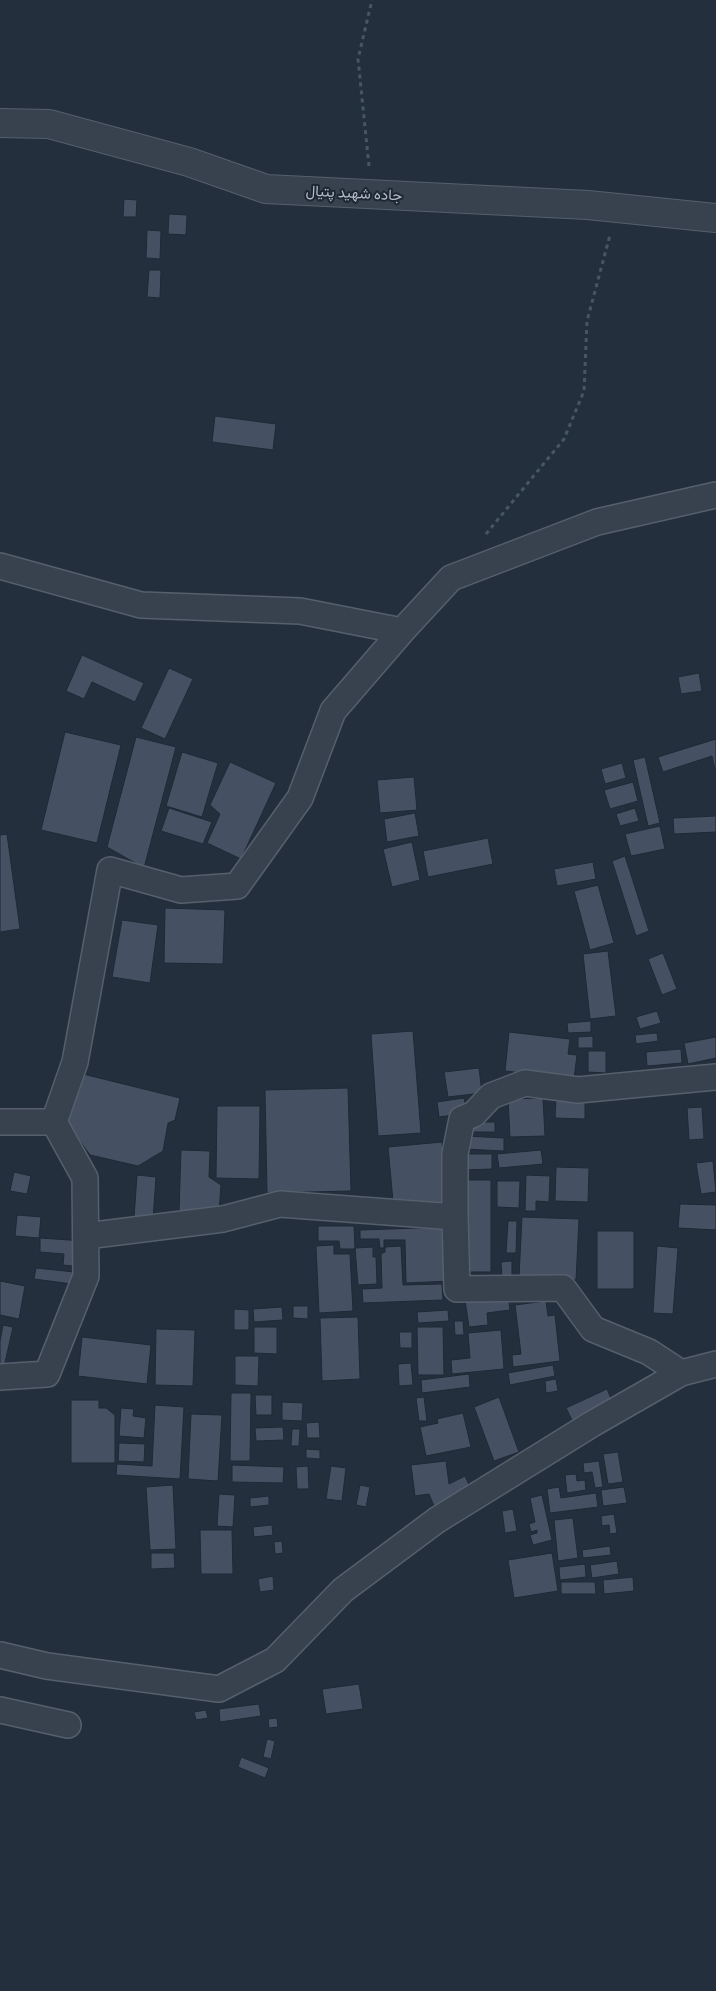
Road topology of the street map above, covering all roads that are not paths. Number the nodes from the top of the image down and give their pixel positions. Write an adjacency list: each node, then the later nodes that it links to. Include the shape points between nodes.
1 (0, 122): 2 (street, جاده شهید پتیال, via 49,124 189,162 266,189 617,208)
2 (716, 218)
3 (716, 495): 5 (street, via 597,522 451,578)
4 (0, 566): 5 (street, via 141,605 300,610)
5 (402, 631): 8 (street, via 333,711 300,798 236,886 181,890 110,870 74,1062)
6 (716, 1077): 9 (street, via 578,1090 525,1083 491,1096 474,1114 462,1119 455,1154)
7 (0, 1122): 8 (street)
8 (54, 1122): 10 (street, via 85,1178)
9 (455, 1217): 10 (street, via 280,1204 224,1219); 12 (street, via 457,1289 563,1288 593,1329 649,1352)
10 (86, 1236): 13 (street, via 86,1276 47,1374)
11 (716, 1364): 12 (street)
12 (681, 1373): 14 (street, via 437,1520 343,1590 275,1660 219,1689 48,1666)
13 (0, 1377)
14 (0, 1655)
15 (0, 1710): 16 (street)
16 (68, 1725)

